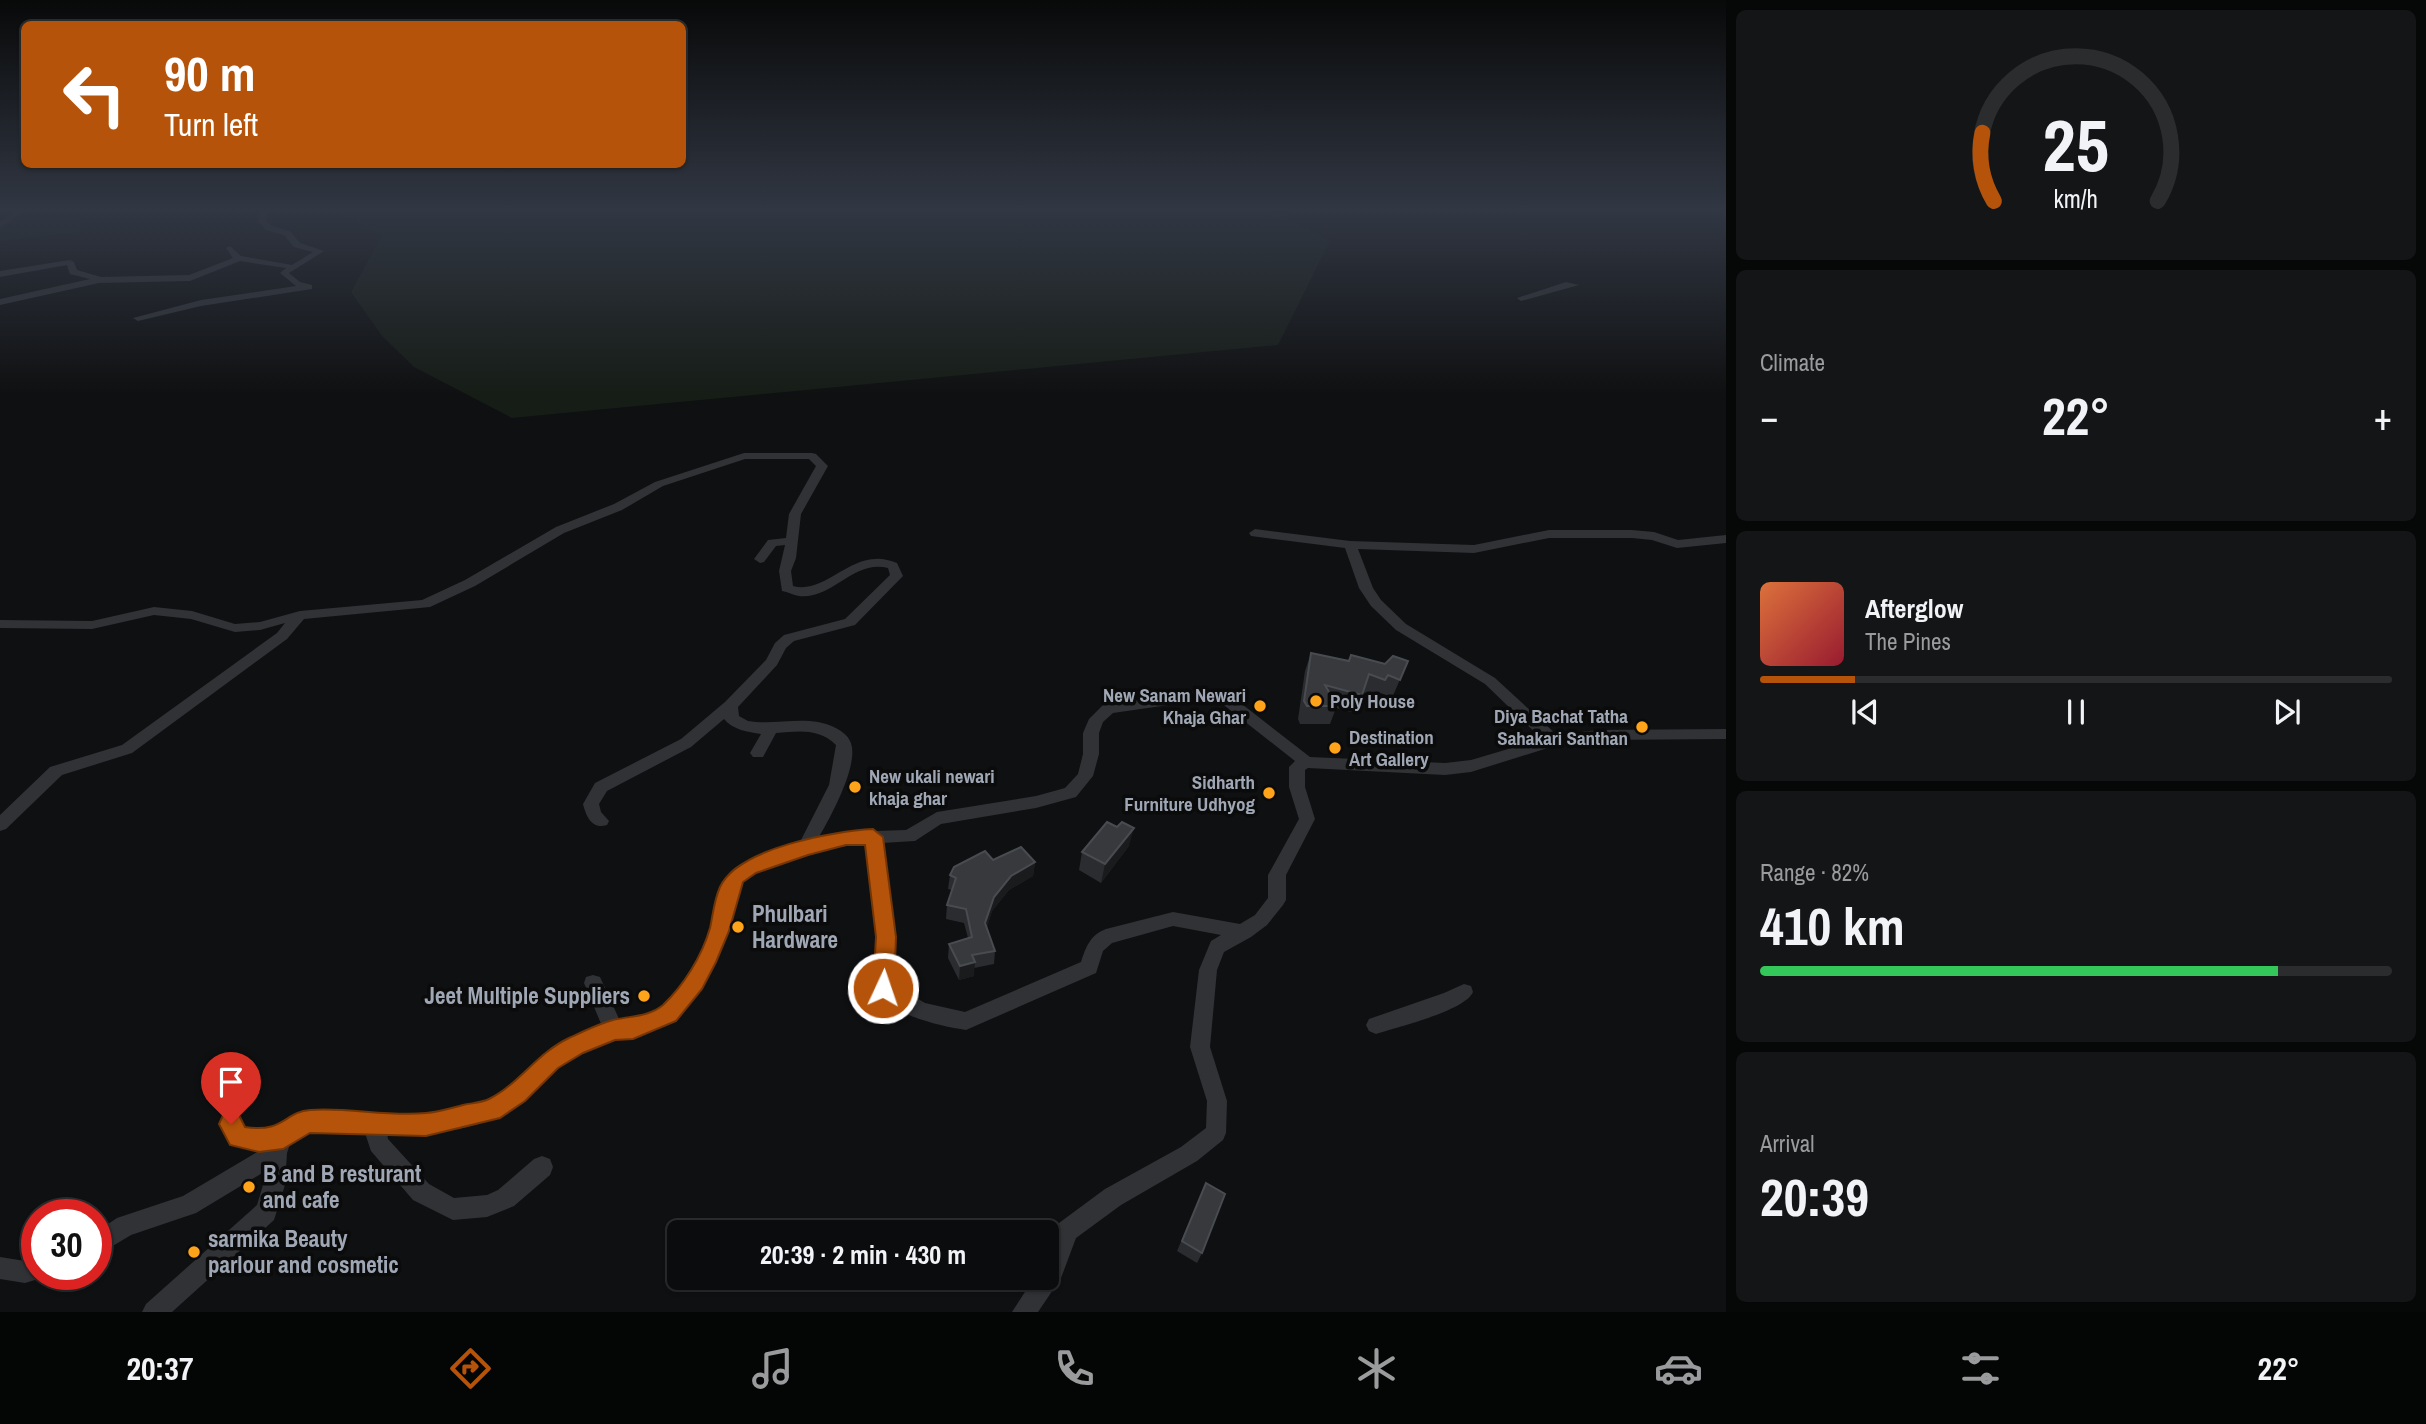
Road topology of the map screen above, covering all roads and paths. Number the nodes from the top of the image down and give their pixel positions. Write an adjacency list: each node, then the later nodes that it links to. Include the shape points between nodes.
1 (74, 272): 4 (street)
2 (210, 272): 4 (street, via 190,282)
3 (285, 272): 8 (street, via 297,284 309,287 213,300)
4 (99, 280): 7 (street)
5 (1575, 285): 6 (street)
6 (1521, 298)
7 (0, 302)
8 (138, 318)
9 (1255, 533): 12 (street)
10 (1726, 539): 12 (street, via 1677,544 1632,534 1549,534 1474,548)
11 (792, 541): 13 (street, via 772,543); 14 (street, via 795,514 822,466 812,456 744,456 659,484 618,507 560,530 425,604); 16 (street, via 785,571 787,588 795,592 808,592 876,561 893,566 897,576 850,622 789,638)
12 (1350, 545): 19 (street, via 1376,603 1401,627 1490,681)
13 (760, 559)
14 (300, 615): 15 (street, via 235,628 192,615 154,611 92,625); 23 (street, via 273,643 127,749 56,771)
15 (0, 624)
16 (730, 706): 17 (street, via 732,719 740,725); 22 (street, via 686,743 601,787 591,804)
17 (768, 727): 20 (street); 25 (street, via 804,726 830,732 845,743 838,787)
18 (1726, 734): 19 (street, via 1597,735)
19 (1554, 741): 21 (street, via 1471,766 1445,769)
20 (758, 753)
21 (1306, 762): 24 (street, via 1224,698 1203,695 1120,705 1096,719 1086,776 1070,793 937,818 909,836); 26 (street, via 1297,768 1297,788 1307,819 1303,832 1277,875 1277,900)
22 (601, 821)
23 (0, 825)
24 (873, 837): 25 (street); 26 (street, via 886,937 883,988 911,1006 949,1018 966,1021 1089,967 1094,947 1106,937 1180,918)
25 (806, 848): 30 (street, via 737,876 729,889 719,931 694,983 668,1014 633,1029)
26 (1245, 932): 39 (street, via 1217,947 1208,970 1200,1047 1217,1101 1216,1133 1067,1231 1054,1270)
27 (593, 983): 30 (street)
28 (1464, 992): 29 (street)
29 (1376, 1025)
30 (614, 1030): 31 (street, via 550,1061 517,1094 492,1110 426,1125)
31 (374, 1123): 33 (street, via 307,1121); 34 (street, via 378,1144 397,1166 421,1192 453,1209 487,1206 506,1198)
32 (231, 1124): 33 (street, via 238,1137)
33 (280, 1145): 35 (street, via 188,1205); 38 (street, via 266,1212)
34 (542, 1167)
35 (112, 1235)
36 (0, 1268): 37 (street)
37 (21, 1272)
38 (154, 1312)
39 (1024, 1312)

